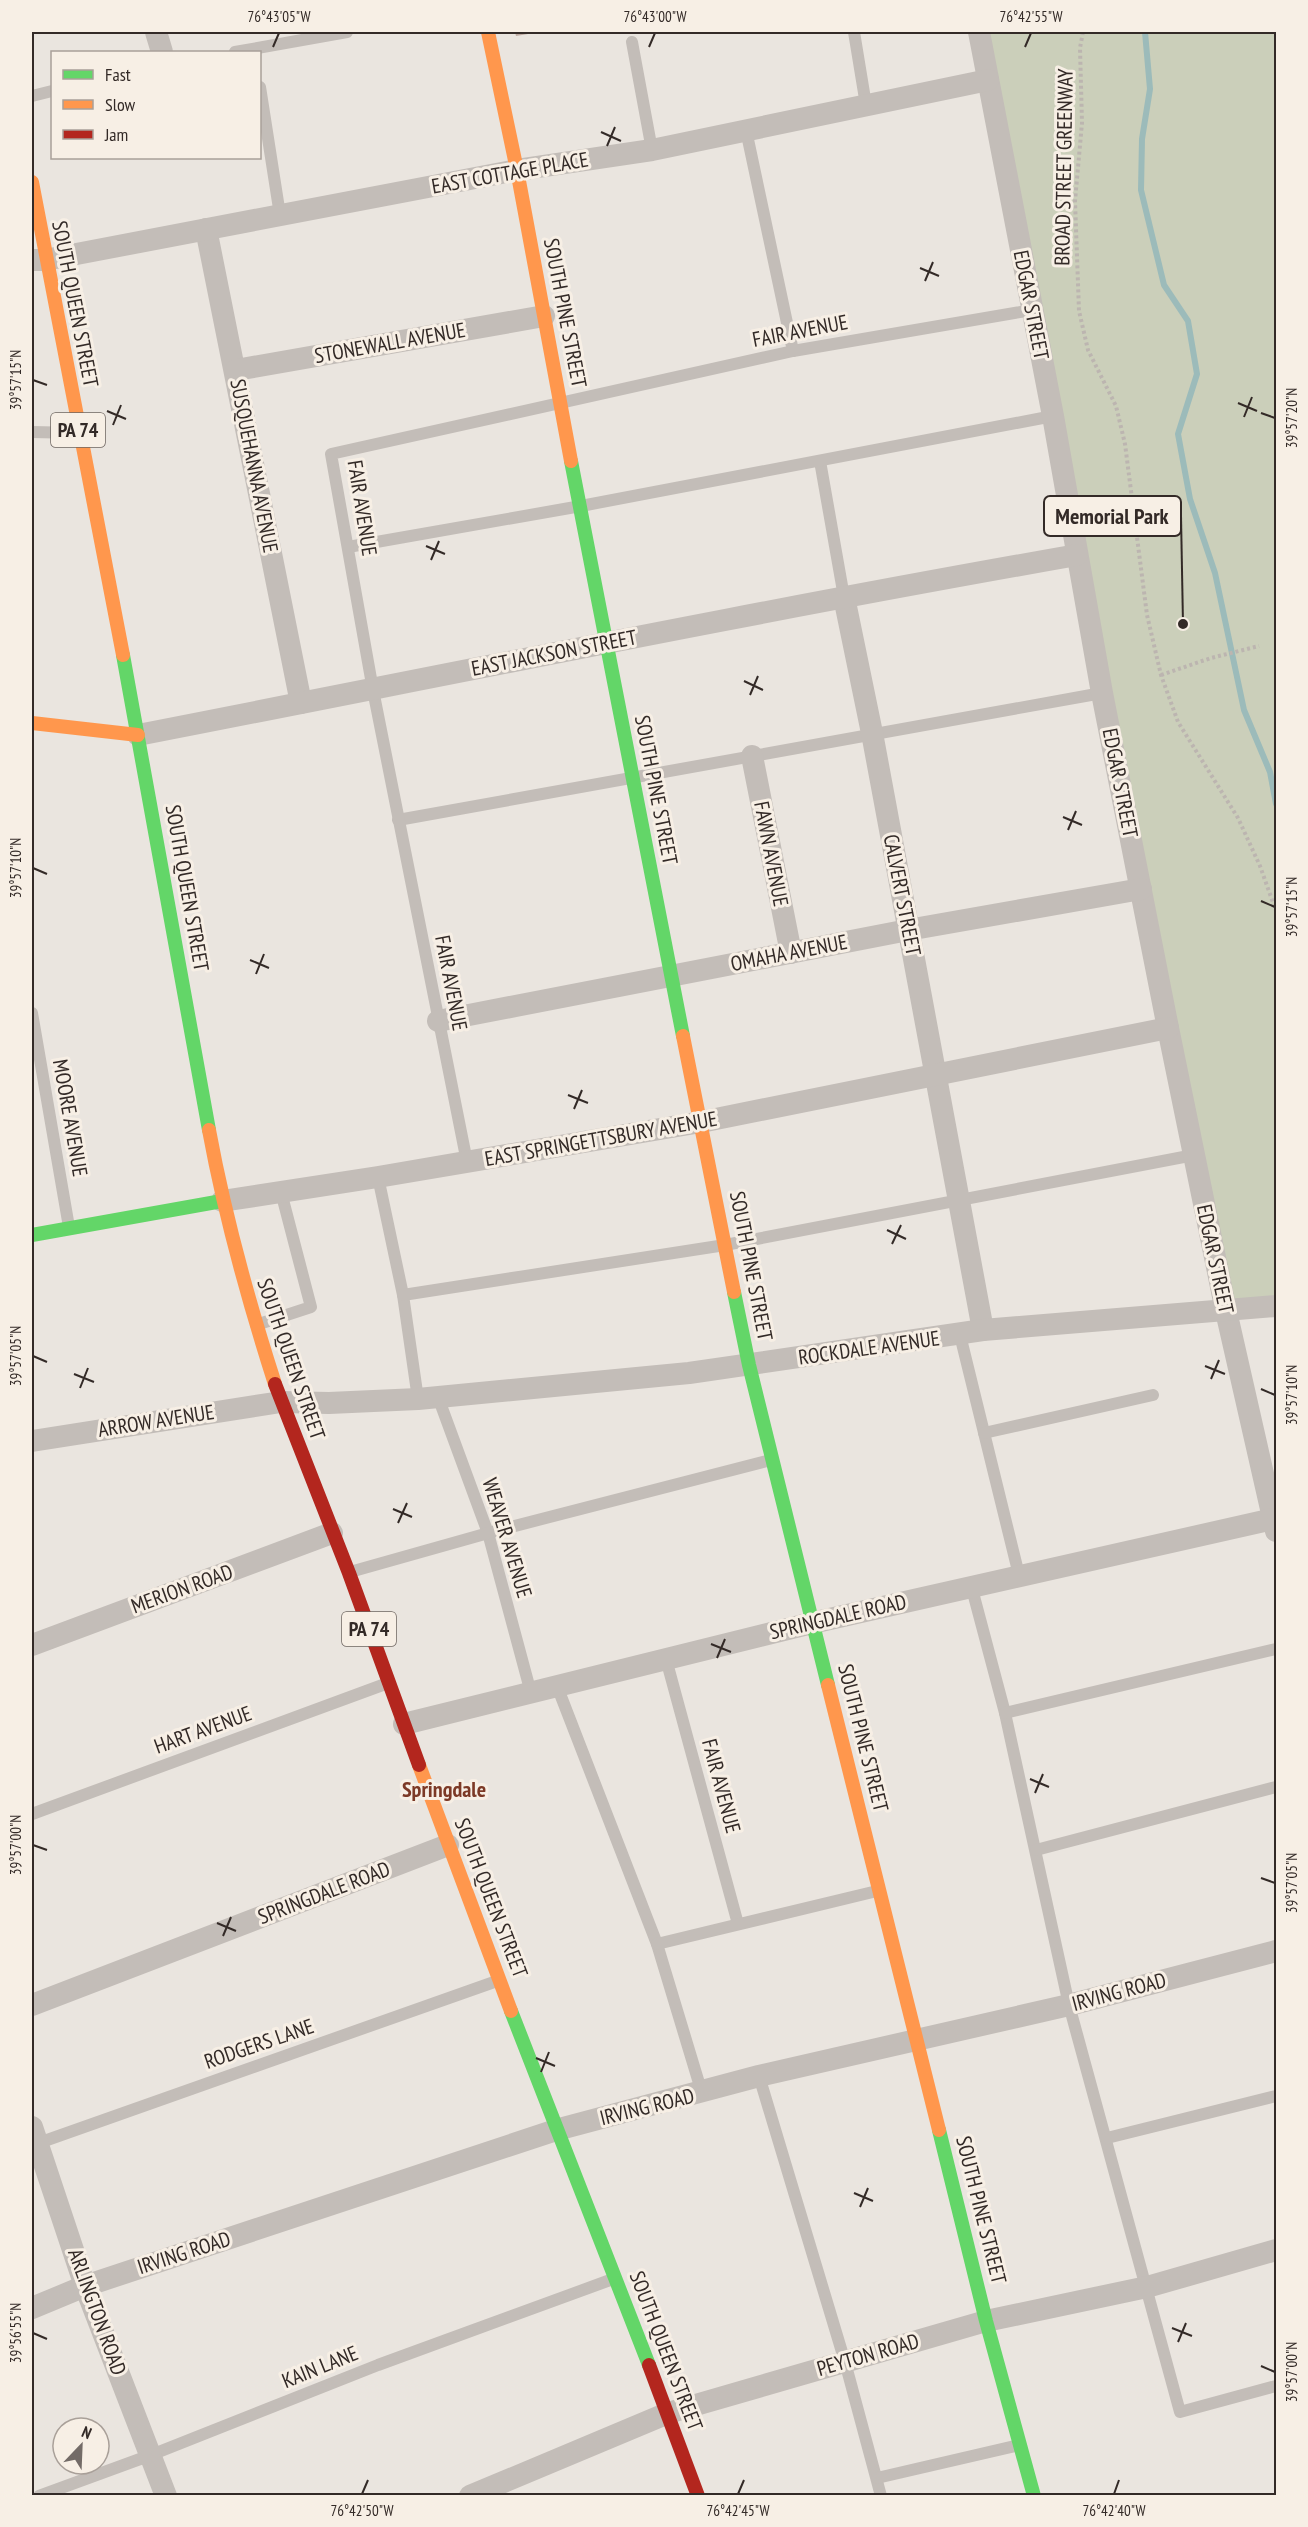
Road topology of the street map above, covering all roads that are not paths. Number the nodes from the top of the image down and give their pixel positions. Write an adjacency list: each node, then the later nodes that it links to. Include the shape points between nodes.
1 (156, 32): 7 (street)
2 (347, 32): 8 (lane)
3 (488, 32): 16 (street, SOUTH PINE STREET)
4 (854, 32): 13 (lane)
5 (979, 32): 9 (street, EDGAR STREET)
6 (632, 42): 15 (lane)
7 (162, 51)
8 (254, 51)
9 (988, 81): 13 (street, EAST COTTAGE PLACE); 21 (street, EDGAR STREET)
10 (51, 91): 12 (lane)
11 (261, 93): 18 (lane)
12 (32, 96)
13 (866, 105): 14 (street, EAST COTTAGE PLACE)
14 (747, 130): 15 (street, EAST COTTAGE PLACE); 23 (lane)
15 (652, 150): 16 (street, EAST COTTAGE PLACE)
16 (517, 170): 18 (street, EAST COTTAGE PLACE); 22 (street, SOUTH PINE STREET)
17 (32, 182): 20 (street, SOUTH QUEEN STREET / PA 74)
18 (280, 215): 19 (street, EAST COTTAGE PLACE)
19 (206, 229): 20 (street, EAST COTTAGE PLACE); 24 (street, SUSQUEHANNA AVENUE)
20 (38, 260): 28 (street, SOUTH QUEEN STREET / PA 74)
21 (1032, 310): 23 (lane, FAIR AVENUE); 26 (street, EDGAR STREET)
22 (544, 316): 24 (street, STONEWALL AVENUE); 25 (street, SOUTH PINE STREET)
23 (793, 351): 25 (lane, FAIR AVENUE)
24 (236, 370): 37 (street, SUSQUEHANNA AVENUE)
25 (561, 404): 30 (street, SOUTH PINE STREET); 31 (lane, FAIR AVENUE, via 331,454)
26 (1053, 416): 29 (lane); 32 (street, EDGAR STREET)
27 (32, 432): 28 (lane)
28 (79, 433): 40 (street, SOUTH QUEEN STREET / PA 74)
29 (819, 461): 30 (lane); 33 (lane, CALVERT STREET)
30 (581, 506): 31 (lane); 34 (street, SOUTH PINE STREET)
31 (348, 547): 35 (lane, FAIR AVENUE)
32 (1077, 555): 33 (street, EAST JACKSON STREET); 36 (street, EDGAR STREET)
33 (844, 597): 34 (street, EAST JACKSON STREET); 39 (street, CALVERT STREET)
34 (605, 642): 35 (street, EAST JACKSON STREET); 42 (street, SOUTH PINE STREET)
35 (373, 690): 37 (street, EAST JACKSON STREET); 43 (lane, FAIR AVENUE)
36 (1102, 693): 39 (lane); 44 (street, EDGAR STREET)
37 (301, 703): 40 (street, EAST JACKSON STREET)
38 (32, 723): 40 (street, EAST JACKSON STREET)
39 (872, 733): 41 (lane); 45 (street, CALVERT STREET)
40 (138, 735): 59 (street, SOUTH QUEEN STREET / PA 74)
41 (752, 756): 42 (lane); 46 (street, FAWN AVENUE)
42 (632, 778): 43 (lane); 47 (street, SOUTH PINE STREET)
43 (398, 820): 49 (lane, FAIR AVENUE)
44 (1141, 889): 45 (street, OMAHA AVENUE); 50 (street, EDGAR STREET)
45 (908, 930): 46 (street, OMAHA AVENUE); 52 (street, CALVERT STREET)
46 (791, 953): 47 (street, OMAHA AVENUE)
47 (671, 976): 49 (street, OMAHA AVENUE); 53 (street, SOUTH PINE STREET)
48 (32, 1013): 51 (lane, MOORE AVENUE)
49 (438, 1021): 55 (lane, FAIR AVENUE)
50 (1168, 1028): 52 (street, EAST SPRINGETTSBURY AVENUE); 54 (street, EDGAR STREET)
51 (35, 1050): 60 (lane, MOORE AVENUE)
52 (935, 1074): 53 (street, EAST SPRINGETTSBURY AVENUE); 58 (street, CALVERT STREET)
53 (701, 1122): 55 (street, EAST SPRINGETTSBURY AVENUE); 62 (street, SOUTH PINE STREET)
54 (1194, 1155): 58 (lane); 65 (street, EDGAR STREET)
55 (467, 1162): 56 (street, EAST SPRINGETTSBURY AVENUE)
56 (378, 1178): 57 (street, EAST SPRINGETTSBURY AVENUE); 63 (lane, WEAVER AVENUE)
57 (281, 1192): 59 (street, EAST SPRINGETTSBURY AVENUE); 66 (lane, via 311,1307)
58 (959, 1200): 62 (lane); 67 (street, CALVERT STREET)
59 (222, 1201): 60 (street, EAST SPRINGETTSBURY AVENUE); 66 (street, SOUTH QUEEN STREET / PA 74)
60 (70, 1229): 61 (street, EAST SPRINGETTSBURY AVENUE)
61 (32, 1235)
62 (725, 1245): 63 (lane); 69 (street, SOUTH PINE STREET)
63 (403, 1295): 71 (lane, WEAVER AVENUE)
64 (1276, 1306): 65 (street, ROCKDALE AVENUE)
65 (1226, 1311): 67 (street, ROCKDALE AVENUE); 76 (street, EDGAR STREET)
66 (255, 1325): 72 (street, SOUTH QUEEN STREET / PA 74)
67 (983, 1330): 68 (street, ROCKDALE AVENUE)
68 (960, 1335): 69 (street, ROCKDALE AVENUE); 73 (lane)
69 (749, 1365): 71 (street, ROCKDALE AVENUE); 75 (street, SOUTH PINE STREET)
70 (1153, 1395): 73 (lane)
71 (428, 1398): 72 (street, ROCKDALE AVENUE); 78 (lane, WEAVER AVENUE)
72 (281, 1401): 74 (street, ARROW AVENUE); 77 (street, SOUTH QUEEN STREET / PA 74)
73 (984, 1433): 80 (lane)
74 (32, 1441)
75 (771, 1460): 78 (lane); 82 (street, SOUTH PINE STREET)
76 (1275, 1525): 80 (street, SPRINGDALE ROAD)
77 (332, 1533): 79 (street, SOUTH QUEEN STREET / PA 74); 83 (street, MERION ROAD)
78 (488, 1533): 79 (lane); 88 (lane, WEAVER AVENUE)
79 (349, 1573): 86 (street, SOUTH QUEEN STREET / PA 74)
80 (1019, 1575): 81 (street, SPRINGDALE ROAD)
81 (971, 1585): 82 (street, SPRINGDALE ROAD); 89 (lane)
82 (812, 1623): 85 (street, SPRINGDALE ROAD); 95 (street, SOUTH PINE STREET)
83 (32, 1645)
84 (1276, 1650): 89 (lane)
85 (666, 1659): 87 (street, SPRINGDALE ROAD); 96 (lane, FAIR AVENUE)
86 (389, 1682): 90 (street, SOUTH QUEEN STREET / PA 74); 92 (lane, HART AVENUE)
87 (557, 1686): 88 (street, SPRINGDALE ROAD); 97 (lane)
88 (531, 1693): 90 (street, SPRINGDALE ROAD)
89 (1005, 1713): 94 (lane)
90 (404, 1724): 93 (street, SOUTH QUEEN STREET / PA 74)
91 (1276, 1787): 94 (lane)
92 (32, 1814)
93 (448, 1845): 99 (street, SOUTH QUEEN STREET / PA 74); 100 (street, SPRINGDALE ROAD)
94 (1036, 1850): 101 (lane)
95 (880, 1891): 96 (lane); 102 (street, SOUTH PINE STREET)
96 (738, 1924): 97 (lane)
97 (657, 1944): 104 (lane)
98 (1276, 1951): 101 (street, IRVING ROAD)
99 (500, 1980): 106 (street, SOUTH QUEEN STREET / PA 74); 108 (lane, RODGERS LANE)
100 (32, 2005)
101 (1070, 2005): 102 (street, IRVING ROAD); 107 (lane)
102 (918, 2040): 103 (street, IRVING ROAD); 114 (street, SOUTH PINE STREET)
103 (759, 2076): 104 (street, IRVING ROAD); 115 (lane)
104 (702, 2093): 106 (street, IRVING ROAD)
105 (1276, 2096): 107 (lane)
106 (556, 2130): 110 (street, SOUTH QUEEN STREET / PA 74); 111 (street, IRVING ROAD)
107 (1107, 2138): 112 (lane)
108 (33, 2139): 111 (street, ARLINGTON ROAD)
109 (1276, 2250): 112 (street, PEYTON ROAD)
110 (616, 2278): 117 (street, SOUTH QUEEN STREET / PA 74); 119 (lane, KAIN LANE, via 378,2365)
111 (85, 2286): 113 (street, IRVING ROAD); 119 (street, ARLINGTON ROAD)
112 (1147, 2287): 114 (street, PEYTON ROAD); 116 (lane, via 1180,2412)
113 (32, 2308)
114 (986, 2321): 115 (street, PEYTON ROAD); 118 (street, SOUTH PINE STREET)
115 (845, 2362): 117 (street, PEYTON ROAD); 120 (lane)
116 (1276, 2386)
117 (668, 2413): 123 (street, PEYTON ROAD); 124 (street, SOUTH QUEEN STREET / PA 74)
118 (1021, 2445): 120 (lane); 126 (street, SOUTH PINE STREET)
119 (151, 2455): 121 (lane, KAIN LANE); 122 (street, ARLINGTON ROAD)
120 (877, 2478): 125 (lane)
121 (39, 2496)
122 (166, 2496)
123 (470, 2496)
124 (698, 2496)
125 (881, 2496)
126 (1035, 2496)

